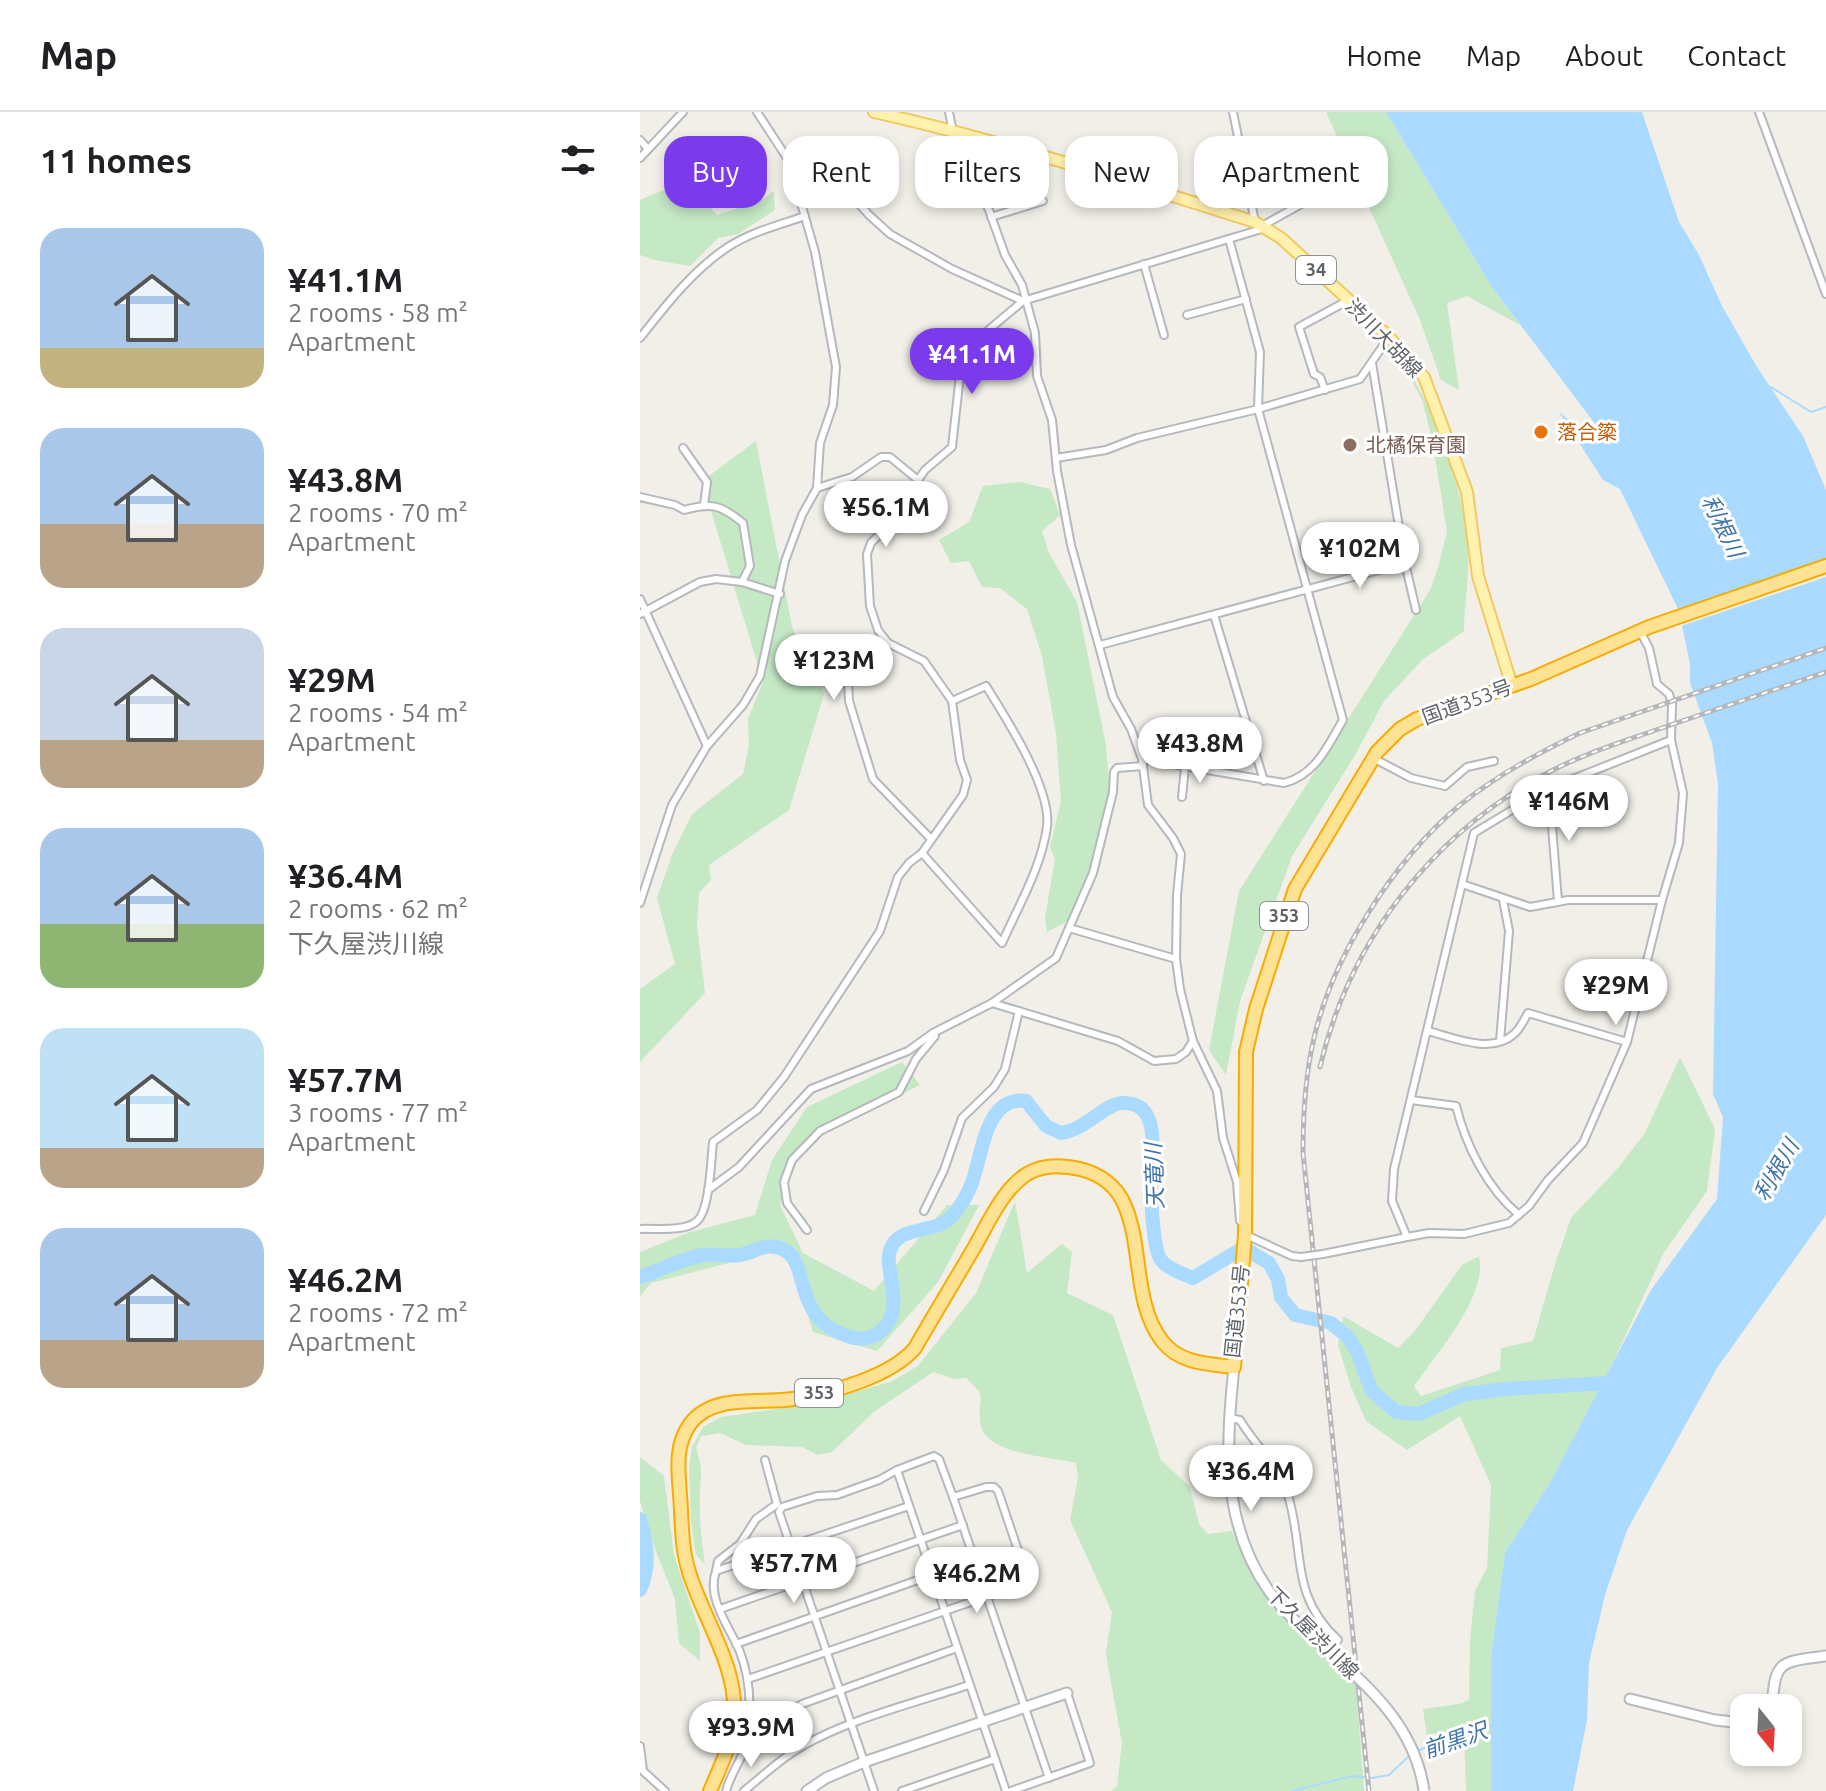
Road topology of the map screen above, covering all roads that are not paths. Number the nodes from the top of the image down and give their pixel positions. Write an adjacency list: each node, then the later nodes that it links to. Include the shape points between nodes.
1 (683, 112): 9 (street)
2 (757, 112): 10 (street)
3 (874, 112): 7 (main road, 渋川大胡線 / 34)
4 (949, 112): 7 (street)
5 (1233, 112): 18 (street)
6 (1759, 112): 21 (street)
7 (953, 130): 17 (street); 18 (main road, 渋川大胡線 / 34)
8 (640, 140): 9 (street)
9 (648, 149): 11 (street)
10 (783, 152)
11 (640, 158)
12 (803, 208): 16 (street)
13 (863, 208): 23 (street, via 900,240)
14 (1020, 208): 17 (street)
15 (1293, 208): 18 (street)
16 (805, 216): 28 (street, via 728,247 684,285); 35 (street, via 836,367 833,405 820,443)
17 (991, 217): 23 (street)
18 (1261, 225): 19 (street); 24 (main road, 渋川大胡線 / 34)
19 (1229, 239): 20 (street); 22 (street)
20 (1144, 264): 23 (street); 26 (street)
21 (1826, 294)
22 (1246, 299): 25 (street); 31 (street, via 1260,352)
23 (1025, 300): 33 (street); 34 (street, via 986,332 961,366 952,447)
24 (1349, 300): 27 (main road, 渋川大胡線 / 34); 30 (street, via 1299,327 1314,374)
25 (1187, 315)
26 (1164, 335)
27 (1389, 337): 29 (street); 50 (main road, 渋川大胡線 / 34, via 1424,377 1467,492 1483,595)
28 (640, 338)
29 (1372, 363): 30 (street, via 1360,379); 38 (street)
30 (1325, 390): 31 (street)
31 (1258, 409): 33 (street, via 1106,450); 41 (street)
32 (683, 448): 37 (street, via 707,482)
33 (1056, 458): 49 (street, via 1071,545)
34 (918, 480): 35 (street, via 890,457 881,457 852,477); 48 (street, via 920,493 871,543 867,554 870,606)
35 (817, 488): 42 (street, via 785,561)
36 (640, 497): 37 (street, via 684,510)
37 (704, 505): 40 (street, via 719,507 743,523 750,566)
38 (1405, 563): 41 (street); 44 (street)
39 (1826, 566): 47 (highway, 国道353号 / 353)
40 (742, 582): 42 (street); 45 (street, via 700,582)
41 (1309, 588): 46 (street); 58 (street, via 1343,720 1319,761 1303,776 1284,783)
42 (780, 594): 53 (street, via 760,676)
43 (640, 599): 45 (street)
44 (1416, 610)
45 (643, 612): 53 (street)
46 (1214, 615): 49 (street); 58 (street)
47 (1644, 629): 50 (highway, 国道353号 / 353); 52 (street, via 1657,684 1672,704)
48 (888, 643): 51 (street, via 924,661); 61 (street, via 848,682 849,701 873,779)
49 (1100, 645): 56 (street, via 1113,697)
50 (1512, 686): 54 (highway, 国道353号 / 353, via 1417,719 1388,739)
51 (952, 701): 61 (street, via 967,780 963,795); 62 (street, via 986,686 1044,797 1047,824 1039,861 1002,943)
52 (1671, 740): 59 (street); 67 (street, via 1682,804 1679,843)
53 (707, 746): 63 (street, via 672,805)
54 (1373, 758): 55 (street, via 1411,778 1445,786 1467,767); 86 (highway, 国道353号 / 353, via 1289,902 1252,1023 1246,1067)
55 (1494, 761)
56 (1143, 763): 57 (street); 70 (street, via 1114,772 1093,873); 71 (street, via 1148,805 1181,854)
57 (1185, 767): 58 (street); 60 (street)
58 (1264, 781)
59 (1545, 790): 65 (street, via 1474,833); 68 (street)
60 (1182, 797)
61 (931, 839): 62 (street)
62 (922, 853): 80 (street, via 898,877 880,931 784,1077 757,1110 713,1142)
63 (652, 868): 64 (street); 69 (street)
64 (640, 873)
65 (1462, 884): 66 (street); 75 (street)
66 (1503, 900): 68 (street, via 1530,907); 77 (street, via 1509,931)
67 (1662, 900): 68 (street); 78 (street)
68 (1558, 901)
69 (640, 903)
70 (1069, 928): 71 (street); 72 (street, via 1056,958)
71 (1176, 959): 76 (street)
72 (992, 1003): 73 (street); 74 (street)
73 (1019, 1011): 76 (street, via 1118,1041 1154,1061 1176,1059); 81 (street, via 1005,1069 962,1118)
74 (939, 1030): 80 (street, via 890,1060 811,1089 739,1167); 84 (street, via 899,1092 820,1131 792,1160 784,1182 787,1203)
75 (1428, 1031): 77 (street, via 1469,1043); 79 (street)
76 (1193, 1041): 86 (street, via 1217,1091)
77 (1500, 1041): 78 (street, via 1516,1033 1528,1013)
78 (1627, 1042): 82 (street, via 1583,1143)
79 (1411, 1100): 82 (street, via 1456,1106 1476,1159); 85 (street, via 1392,1201)
80 (708, 1190): 83 (street, via 696,1222)
81 (924, 1211)
82 (1519, 1215): 85 (street, via 1485,1231)
83 (640, 1229)
84 (807, 1230)
85 (1407, 1237): 86 (street, bridge, via 1301,1257)
86 (1245, 1239): 87 (highway, 国道353号 / 353)
87 (1234, 1367): 88 (main road, 下久屋渋川線); 124 (highway, 国道353号 / 353, via 1193,1362 1163,1342 1149,1317 1121,1197 1093,1172 1049,1167 1027,1174 1004,1198 915,1348 894,1368 804,1396 728,1404 702,1413 689,1425 679,1451 684,1549 735,1705 730,1739)
88 (1229, 1418): 103 (street, via 1240,1420 1284,1485 1305,1592 1312,1610); 131 (main road, 下久屋渋川線, bridge, via 1229,1482 1241,1539 1256,1571 1269,1591 1397,1721 1412,1747)
89 (765, 1460): 96 (street, via 777,1504 756,1519 740,1544 718,1561)
90 (897, 1470): 91 (street, via 936,1456); 92 (street); 95 (street, via 837,1495 782,1507 779,1514)
91 (953, 1497): 93 (street); 99 (street, via 994,1487 1028,1579)
92 (909, 1506): 94 (street); 95 (street)
93 (963, 1525): 94 (street); 99 (street)
94 (920, 1540): 97 (street); 98 (street)
95 (790, 1547): 96 (street); 98 (street)
96 (716, 1571): 100 (street, via 712,1582)
97 (932, 1575): 101 (street); 102 (street)
98 (802, 1581): 100 (street); 102 (street)
99 (988, 1598): 101 (street); 114 (street)
100 (720, 1609): 104 (street)
101 (945, 1612): 105 (street); 106 (street)
102 (814, 1617): 104 (street); 106 (street)
103 (1338, 1640)
104 (736, 1644): 108 (street)
105 (957, 1648): 109 (street); 110 (street)
106 (826, 1653): 108 (street); 110 (street)
107 (1826, 1656): 112 (main road, via 1779,1668)
108 (748, 1679): 118 (street)
109 (969, 1685): 115 (street); 117 (street)
110 (839, 1689): 117 (street); 118 (street, via 802,1704)
111 (1067, 1693): 114 (main road); 122 (street, via 1090,1763)
112 (1773, 1694)
113 (1630, 1699): 116 (main road)
114 (1025, 1707): 115 (main road); 122 (street)
115 (982, 1722): 120 (street); 121 (main road)
116 (1730, 1722)
117 (851, 1725): 121 (street); 126 (street, via 793,1752)
118 (746, 1740): 125 (street)
119 (640, 1746): 123 (street, via 643,1771)
120 (995, 1759): 129 (street); 130 (street)
121 (864, 1762): 127 (main road); 128 (street)
122 (1049, 1778): 130 (street)
123 (665, 1791)
124 (710, 1791)
125 (726, 1791)
126 (744, 1791)
127 (807, 1791)
128 (874, 1791)
129 (902, 1791)
130 (1008, 1791)
131 (1424, 1791)

